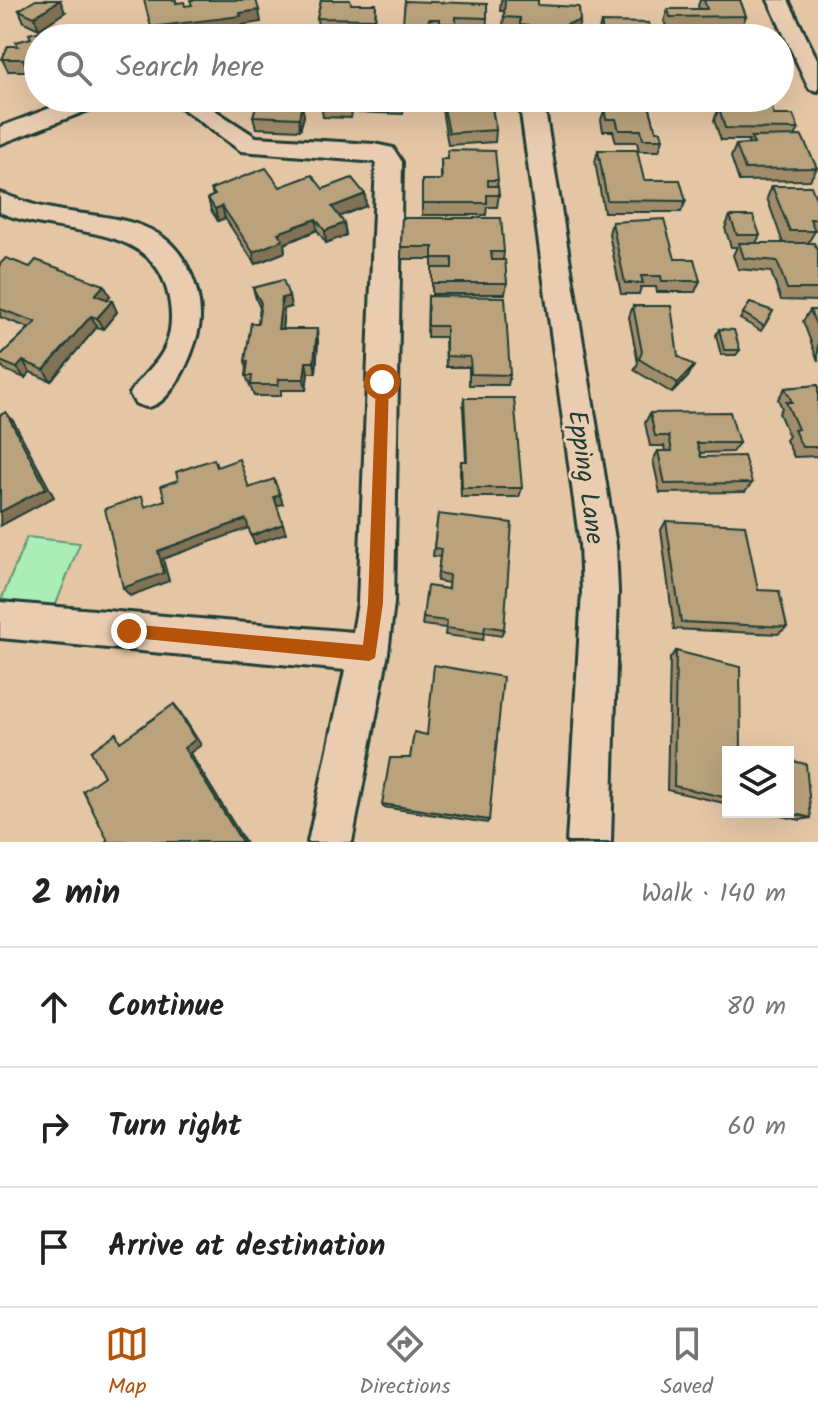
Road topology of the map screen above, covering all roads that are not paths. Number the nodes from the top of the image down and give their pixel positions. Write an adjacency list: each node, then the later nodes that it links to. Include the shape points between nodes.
1 (778, 0): 2 (street)
2 (789, 24)
3 (794, 34): 4 (street)
4 (818, 84)
5 (63, 112): 8 (street)
6 (201, 112): 12 (street, via 250,145 374,152 388,158 376,603)
7 (534, 112): 14 (street, Epping Lane, via 598,545)
8 (0, 136)
9 (0, 202): 10 (street, via 17,212 118,228 147,241 170,260 183,285 187,322 175,362)
10 (146, 394)
11 (0, 620): 12 (street)
12 (369, 653): 13 (street)
13 (330, 842)
14 (589, 842)

